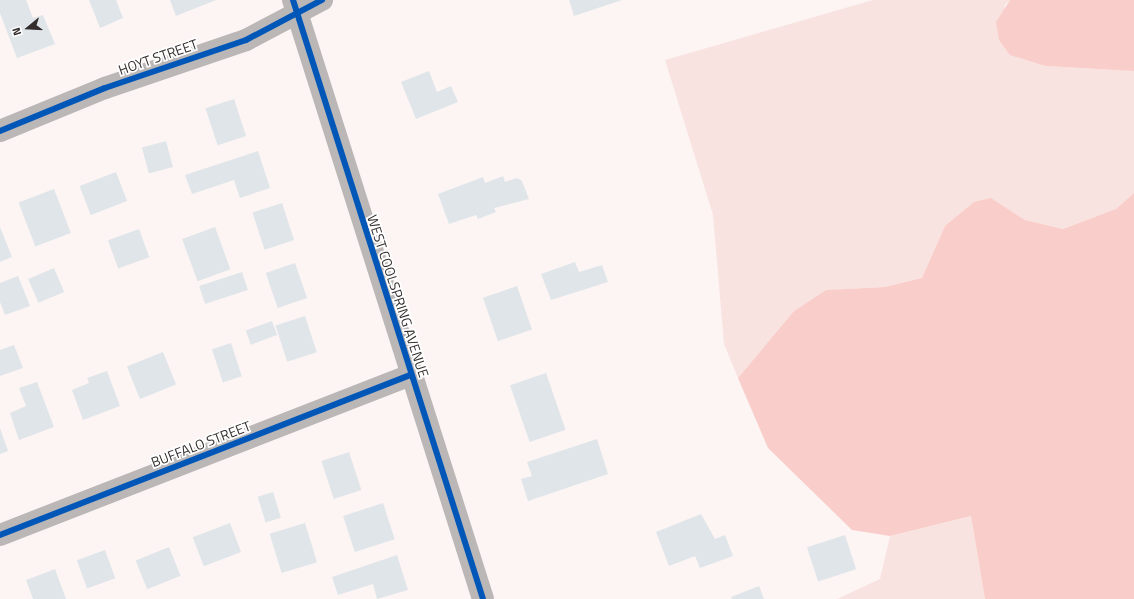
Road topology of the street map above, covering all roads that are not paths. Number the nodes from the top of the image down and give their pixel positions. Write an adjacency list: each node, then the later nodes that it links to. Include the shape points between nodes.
1 (322, 0): 2 (street, HOYT STREET)
2 (295, 6): 3 (street, HOYT STREET, via 246,40 105,88); 4 (street, WEST COOLSPRING AVENUE)
3 (0, 131)
4 (410, 375): 5 (street, BUFFALO STREET); 6 (street, WEST COOLSPRING AVENUE)
5 (0, 535)
6 (483, 599)

